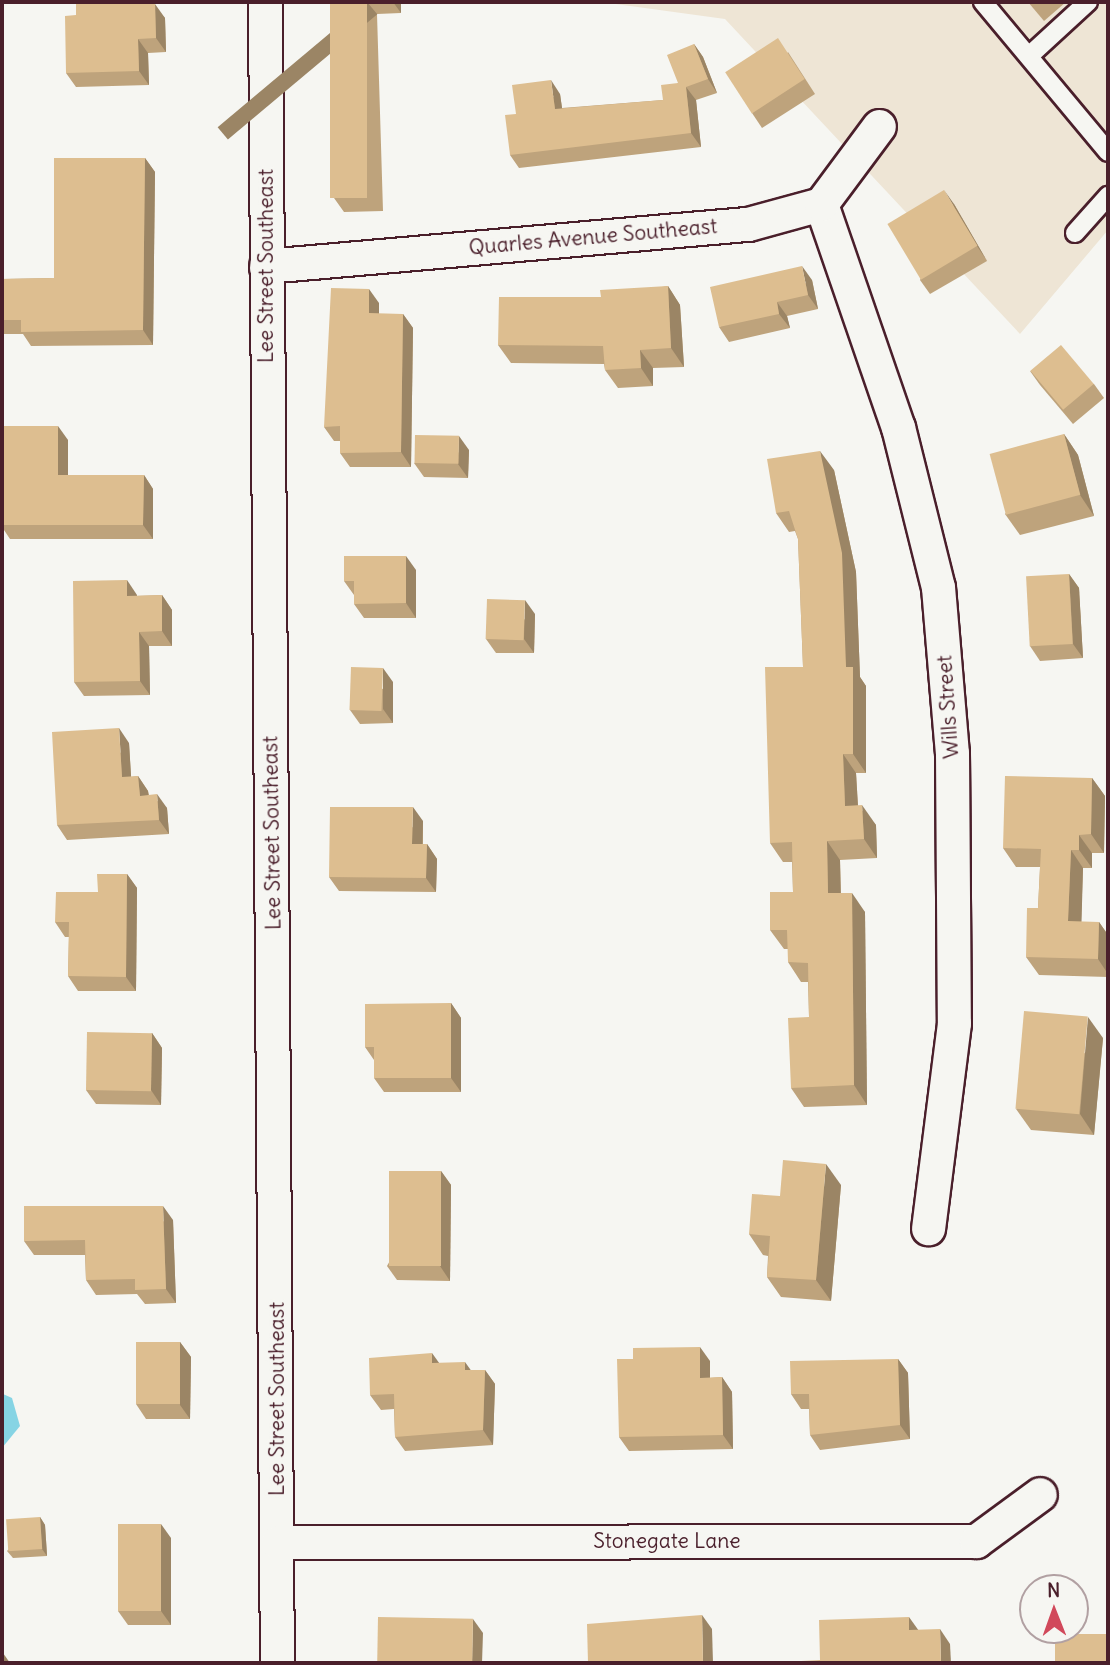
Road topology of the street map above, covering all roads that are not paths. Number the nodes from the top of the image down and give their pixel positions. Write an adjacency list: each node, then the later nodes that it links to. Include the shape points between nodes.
1 (265, 2): 10 (street, Lee Street Southeast)
2 (1088, 2): 4 (lane)
3 (986, 5): 4 (lane)
4 (1029, 57): 6 (lane)
5 (879, 126): 8 (street)
6 (1108, 152)
7 (1108, 196): 9 (lane)
8 (821, 204): 10 (street, Quarles Avenue Southeast, via 748,224); 11 (street, Wills Street, via 898,427 938,587 952,753 954,1023)
9 (1076, 233)
10 (266, 266): 13 (street, Lee Street Southeast)
11 (928, 1228)
12 (1040, 1494): 13 (street, Stonegate Lane, via 976,1541)
13 (278, 1542): 14 (street, Lee Street Southeast)
14 (277, 1663)

